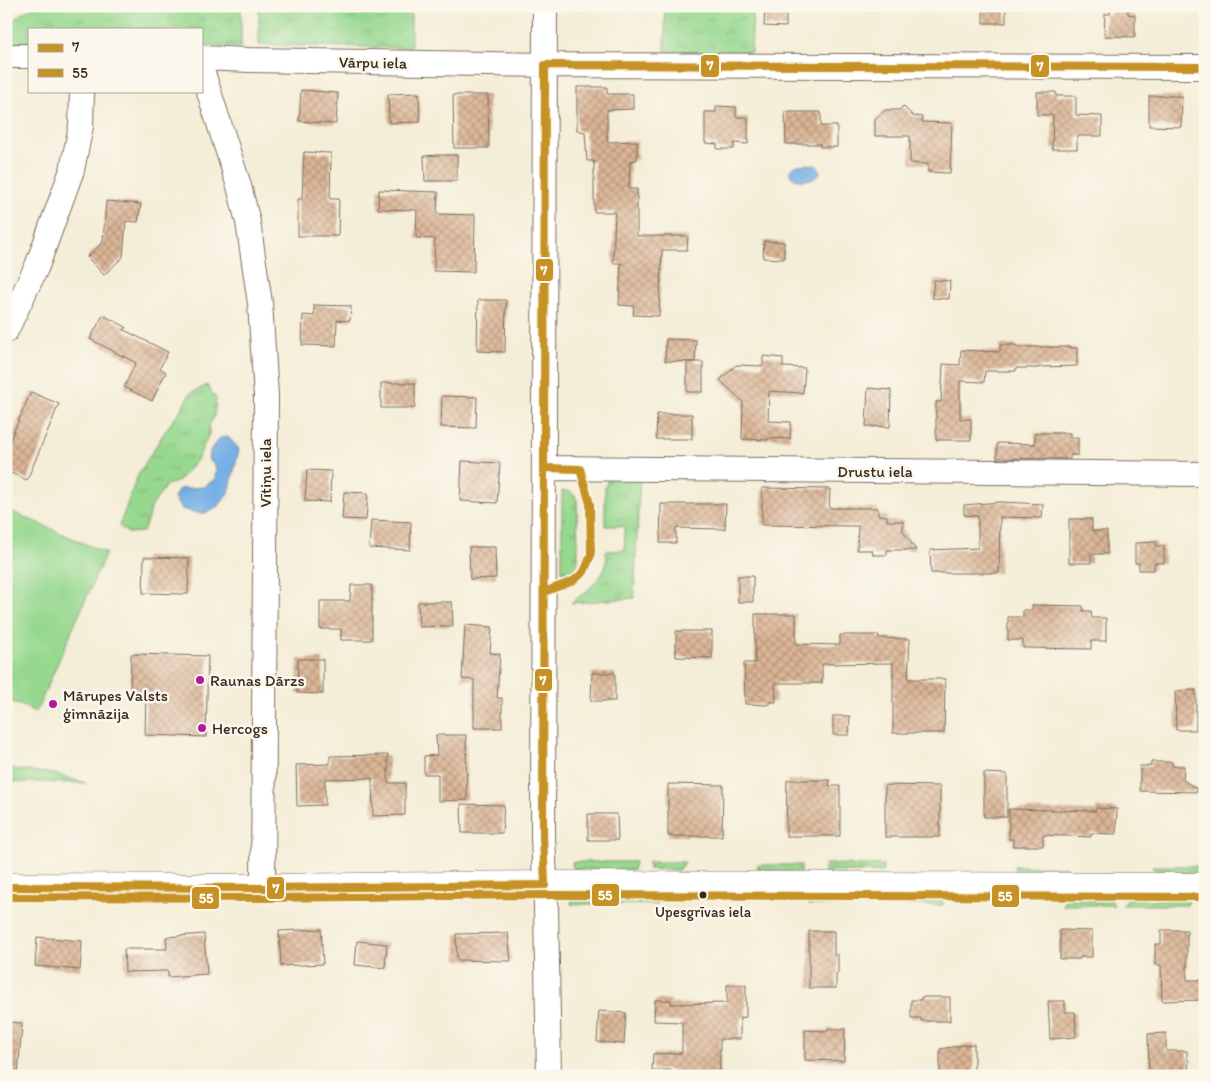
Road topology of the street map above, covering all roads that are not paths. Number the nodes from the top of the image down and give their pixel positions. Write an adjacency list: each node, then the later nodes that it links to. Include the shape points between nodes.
1 (545, 6): 5 (street)
2 (6, 56): 3 (street)
3 (28, 56)
4 (202, 58): 5 (street, Vārpu iela)
5 (545, 65): 6 (street, Vārpu iela); 10 (street)
6 (1205, 67)
7 (202, 70): 15 (street, Vītiņu iela, via 248,222 260,303 266,396)
8 (82, 92): 9 (street, via 81,126 72,170 38,266)
9 (6, 331)
10 (544, 468): 11 (street, Drustu iela); 12 (street)
11 (1205, 474)
12 (545, 885): 13 (main road); 15 (main road); 16 (street)
13 (1205, 886)
14 (6, 887): 15 (main road)
15 (263, 888)
16 (549, 1076)

